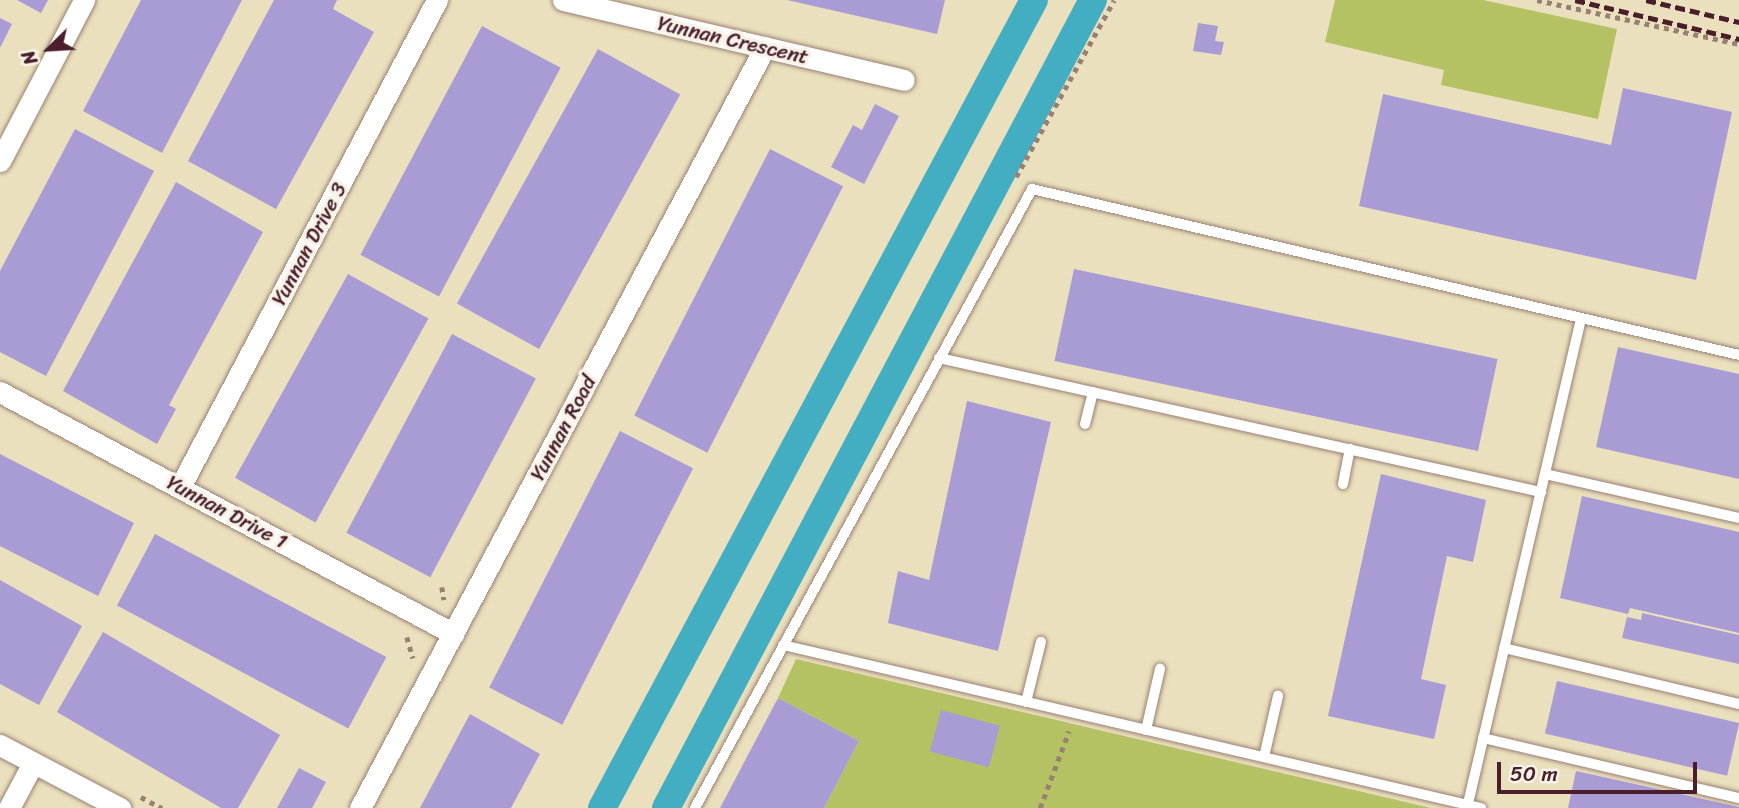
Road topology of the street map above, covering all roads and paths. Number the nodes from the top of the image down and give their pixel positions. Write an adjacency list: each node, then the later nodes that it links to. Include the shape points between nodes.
1 (85, 0): 8 (street)
2 (437, 0): 18 (street, Yunnan Drive 3)
3 (563, 0): 6 (street, Yunnan Crescent)
4 (1537, 0): 5 (path)
5 (1739, 44)
6 (765, 47): 7 (street, Yunnan Crescent); 24 (street, Yunnan Road)
7 (904, 80)
8 (0, 160)
9 (1581, 319): 10 (lane); 11 (lane, via 1032,189); 16 (lane)
10 (1739, 355)
11 (939, 359): 13 (lane); 26 (lane)
12 (0, 392): 18 (street, Yunnan Drive 1)
13 (1093, 392): 14 (lane); 15 (lane)
14 (1086, 424)
15 (1350, 449): 17 (lane); 19 (lane)
16 (1545, 474): 19 (lane); 20 (lane)
17 (1343, 484)
18 (180, 487): 24 (street, Yunnan Drive 1)
19 (1541, 492): 27 (lane)
20 (1739, 518)
21 (450, 584): 22 (path)
22 (432, 590)
23 (404, 633): 28 (path, via 411,642)
24 (454, 634): 43 (street, Yunnan Road)
25 (1041, 642): 31 (lane)
26 (783, 645): 31 (lane); 44 (lane)
27 (1504, 648): 32 (lane); 35 (lane)
28 (414, 667)
29 (1160, 669): 34 (lane)
30 (1278, 696): 37 (lane)
31 (1026, 702): 33 (lane)
32 (1739, 704)
33 (1075, 713): 34 (lane); 45 (path)
34 (1146, 730): 37 (lane)
35 (1483, 738): 39 (lane); 40 (lane)
36 (0, 745): 38 (street)
37 (1264, 757): 40 (lane)
38 (33, 763): 41 (street); 42 (street)
39 (1739, 798)
40 (1467, 806): 46 (lane)
41 (9, 808)
42 (120, 808)
43 (360, 808)
44 (695, 808)
45 (1040, 808)
46 (1481, 808)

